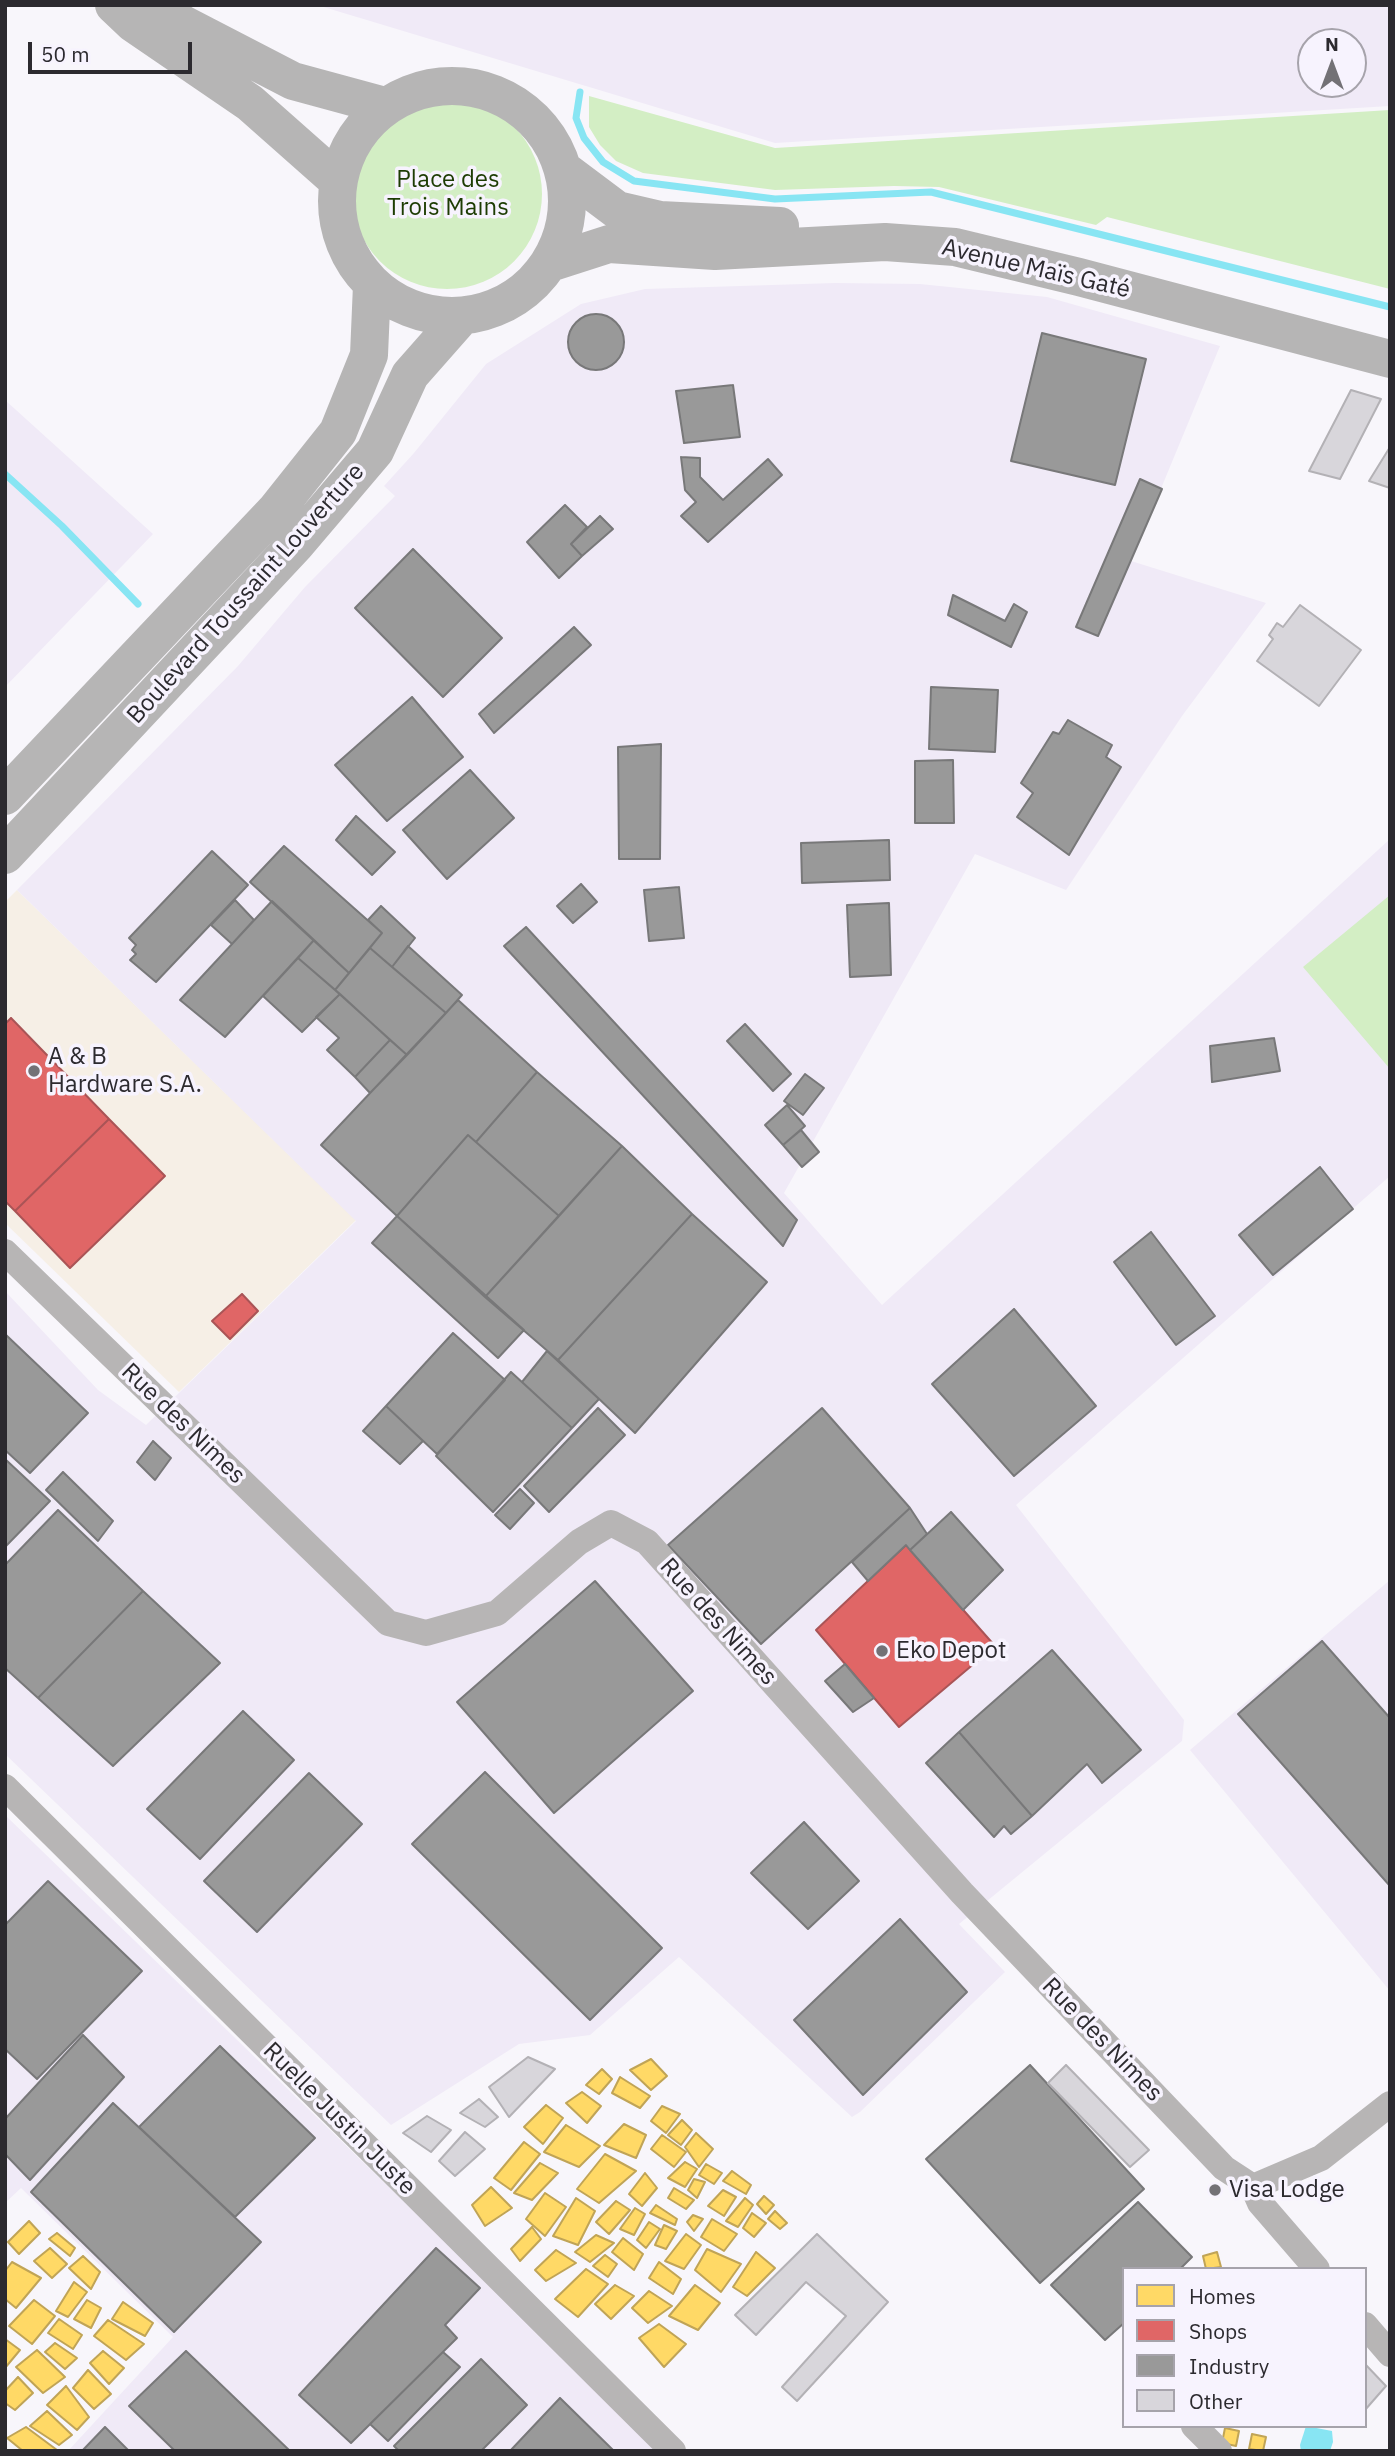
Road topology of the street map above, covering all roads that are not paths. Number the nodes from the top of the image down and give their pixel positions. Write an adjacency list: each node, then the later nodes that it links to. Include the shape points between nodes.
1 (114, 5): 5 (main road, via 250,103)
2 (159, 5): 3 (main road, via 181,23 293,81)
3 (385, 106): 4 (main road, via 419,90 456,85 492,92 524,110 550,137); 5 (main road, via 363,126 347,151)
4 (565, 171): 6 (main road, via 569,203 564,234); 9 (main road, Avenue Maïs Gaté, via 617,210 660,220 804,227 913,221 966,226)
5 (337, 180): 7 (main road, via 337,218 345,243)
6 (550, 263): 8 (main road, via 527,289 497,307); 10 (main road, Avenue Maïs Gaté, via 609,244 715,251 885,242 955,247)
7 (372, 285): 8 (main road, via 399,304 430,314); 11 (main road, Boulevard Toussaint Louverture, via 369,355 338,432 276,510)
8 (462, 316): 12 (main road, Boulevard Toussaint Louverture, via 410,375 375,451 286,554)
9 (1390, 339)
10 (1390, 359)
11 (5, 796)
12 (5, 855)
13 (5, 1252): 16 (street, Rue des Nimes, via 388,1623 426,1633 497,1613 579,1542 611,1523 647,1542 962,1893 1224,2168)
14 (5, 1787): 21 (street, Ruelle Justin Juste)
15 (1390, 2104): 16 (street, via 1321,2158)
16 (1253, 2187): 17 (street, via 1260,2203)
17 (1315, 2267)
18 (1367, 2327): 19 (street)
19 (1390, 2354)
20 (1196, 2428): 22 (street)
21 (673, 2451)
22 (1219, 2451)

